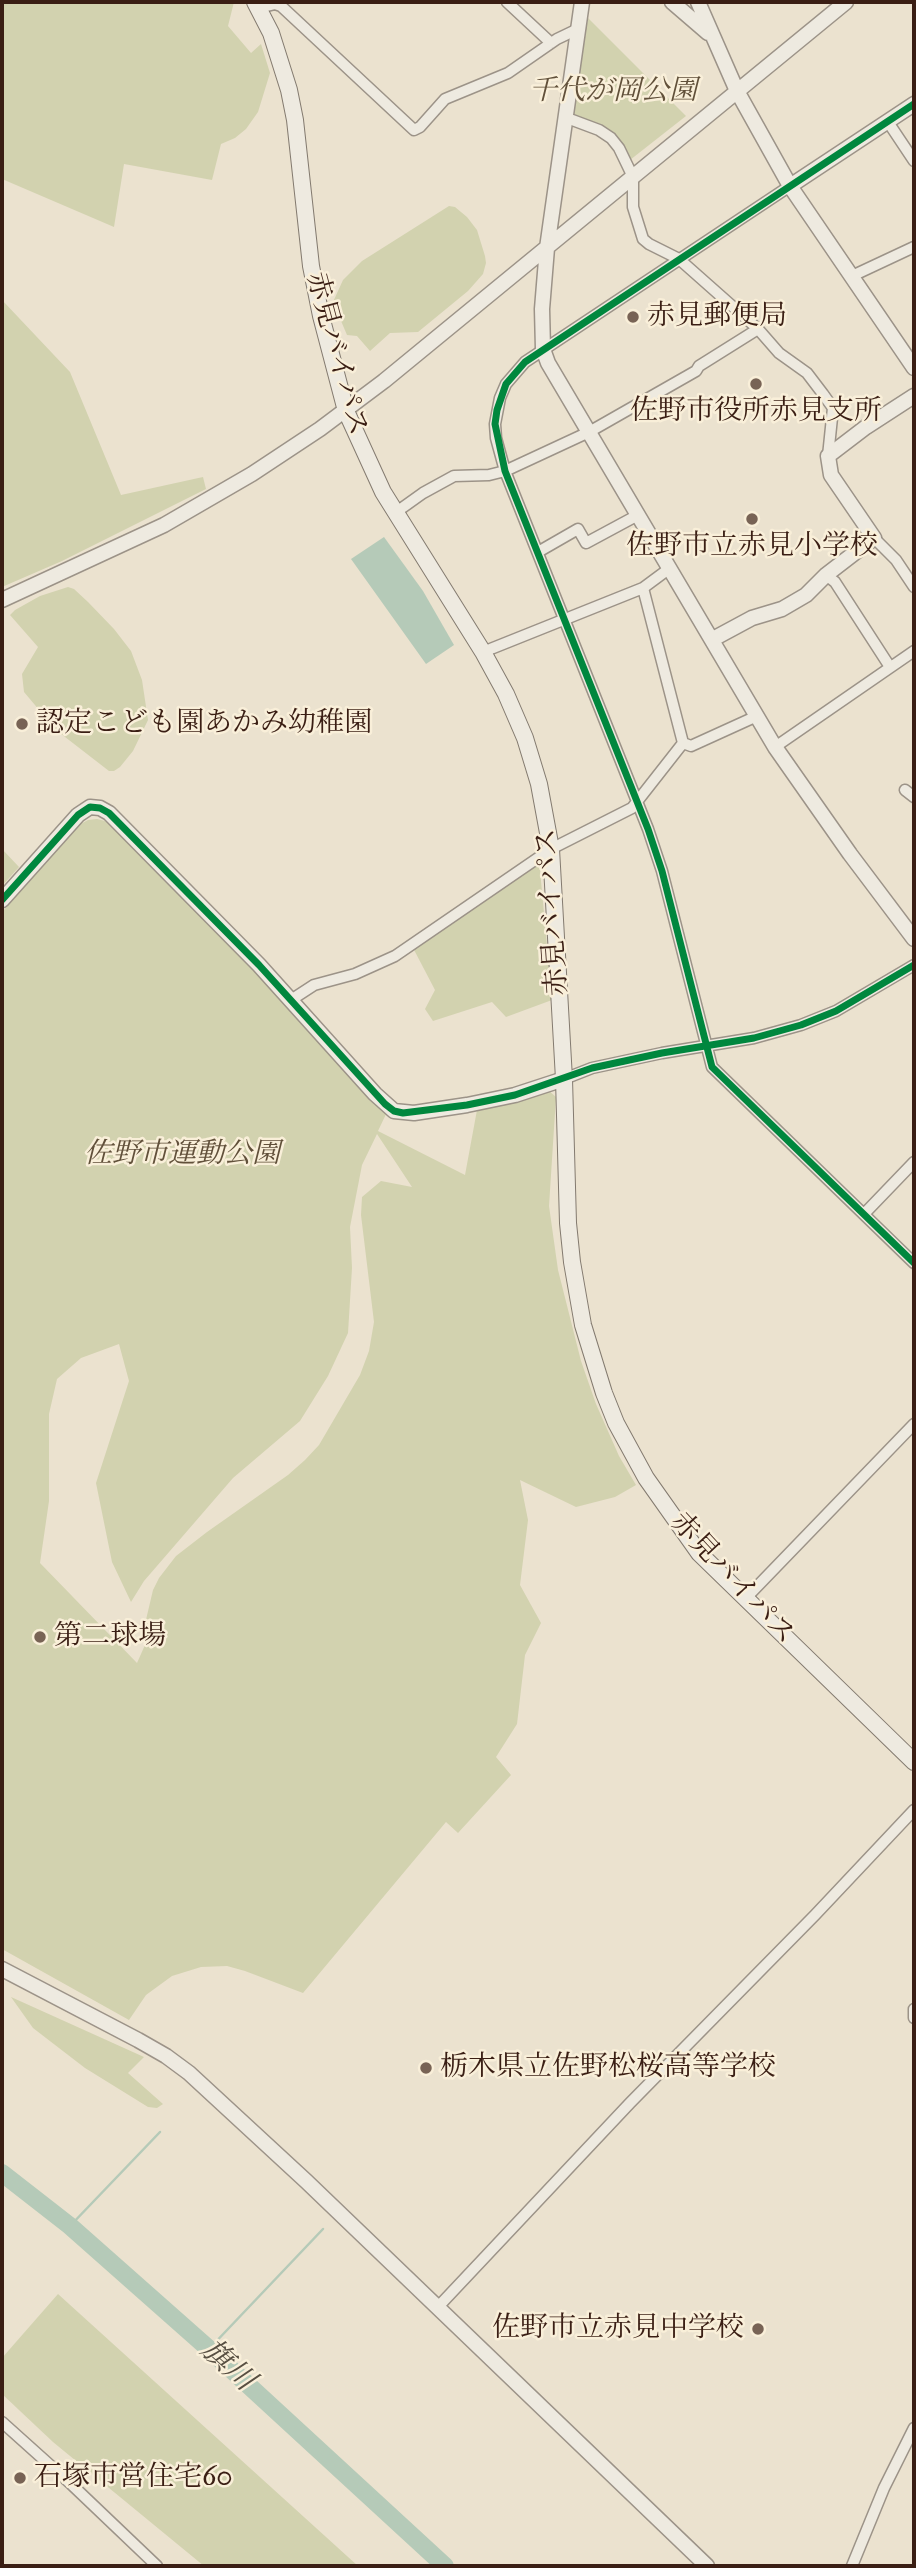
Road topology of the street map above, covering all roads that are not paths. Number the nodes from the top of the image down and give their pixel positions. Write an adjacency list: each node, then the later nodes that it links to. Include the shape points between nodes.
1 (507, 2): 9 (street)
2 (582, 2): 7 (street)
3 (673, 2): 8 (street)
4 (846, 2): 10 (street)
5 (701, 3): 8 (street)
6 (257, 5): 9 (street, via 281,6 414,130 444,99 508,73); 25 (main road, 赤見バイパス, via 289,90 311,266)
7 (580, 29): 9 (street); 12 (street)
8 (712, 36): 10 (street)
9 (551, 43)
10 (737, 91): 15 (street); 16 (street)
11 (914, 104): 13 (street)
12 (566, 118): 15 (street, via 611,138); 18 (street)
13 (888, 122): 14 (street); 16 (street)
14 (914, 161)
15 (633, 177): 18 (street); 19 (street, via 633,207 643,239)
16 (790, 186): 19 (street); 20 (street)
17 (914, 247): 20 (street)
18 (547, 248): 22 (street); 25 (street)
19 (679, 259): 21 (street); 22 (street)
20 (852, 276): 23 (street)
21 (758, 329): 26 (street, via 696,371); 27 (street, via 779,353 807,373 833,408)
22 (543, 349): 26 (street); 28 (street, via 514,372 500,398 495,424)
23 (914, 366)
24 (914, 396): 27 (street)
25 (346, 411): 29 (main road, 赤見バイパス); 37 (street, via 164,525)
26 (589, 432): 28 (street); 30 (street)
27 (828, 456): 31 (street, via 831,475)
28 (505, 471): 29 (street, via 454,476); 32 (street)
29 (395, 513): 41 (main road, 赤見バイパス)
30 (638, 515): 32 (street, via 586,543 578,529); 33 (street)
31 (874, 538): 34 (street); 35 (street)
32 (538, 552): 38 (street)
33 (670, 568): 36 (street); 39 (street)
34 (826, 575): 39 (street, via 806,595 782,609 752,618); 42 (street)
35 (914, 587)
36 (643, 588): 38 (street); 44 (street)
37 (2, 600)
38 (566, 619): 41 (street); 46 (street)
39 (713, 639): 43 (street)
40 (914, 651): 42 (street)
41 (483, 652): 47 (main road, 赤見バイパス, via 525,738)
42 (890, 667): 45 (street)
43 (757, 716): 44 (street, via 691,746); 45 (street)
44 (683, 743): 46 (street)
45 (775, 747): 49 (street)
46 (637, 801): 47 (street, via 625,812); 52 (street, via 662,871)
47 (551, 849): 51 (street, via 395,956 314,985); 53 (main road, 赤見バイパス)
48 (2, 900): 51 (street, via 78,815 90,807 100,808)
49 (914, 939)
50 (914, 965): 52 (street, via 836,1011 801,1025)
51 (291, 1000): 53 (street, via 394,1111 414,1113 467,1105)
52 (706, 1047): 53 (street, via 592,1068); 55 (street, via 712,1067)
53 (564, 1079): 58 (main road, 赤見バイパス, via 572,1262 597,1371 616,1423 646,1478 699,1553)
54 (914, 1162): 55 (street)
55 (864, 1214): 56 (street)
56 (914, 1263)
57 (914, 1424): 58 (street)
58 (745, 1599): 59 (main road, 赤見バイパス)
59 (914, 1762)
60 (914, 1810): 64 (street)
61 (2, 1969): 64 (street, via 147,2045 189,2073)
62 (914, 2009): 63 (street)
63 (914, 2018)
64 (437, 2308): 68 (street)
65 (2, 2421): 67 (street)
66 (914, 2428): 69 (street)
67 (157, 2566)
68 (708, 2566)
69 (852, 2566)

